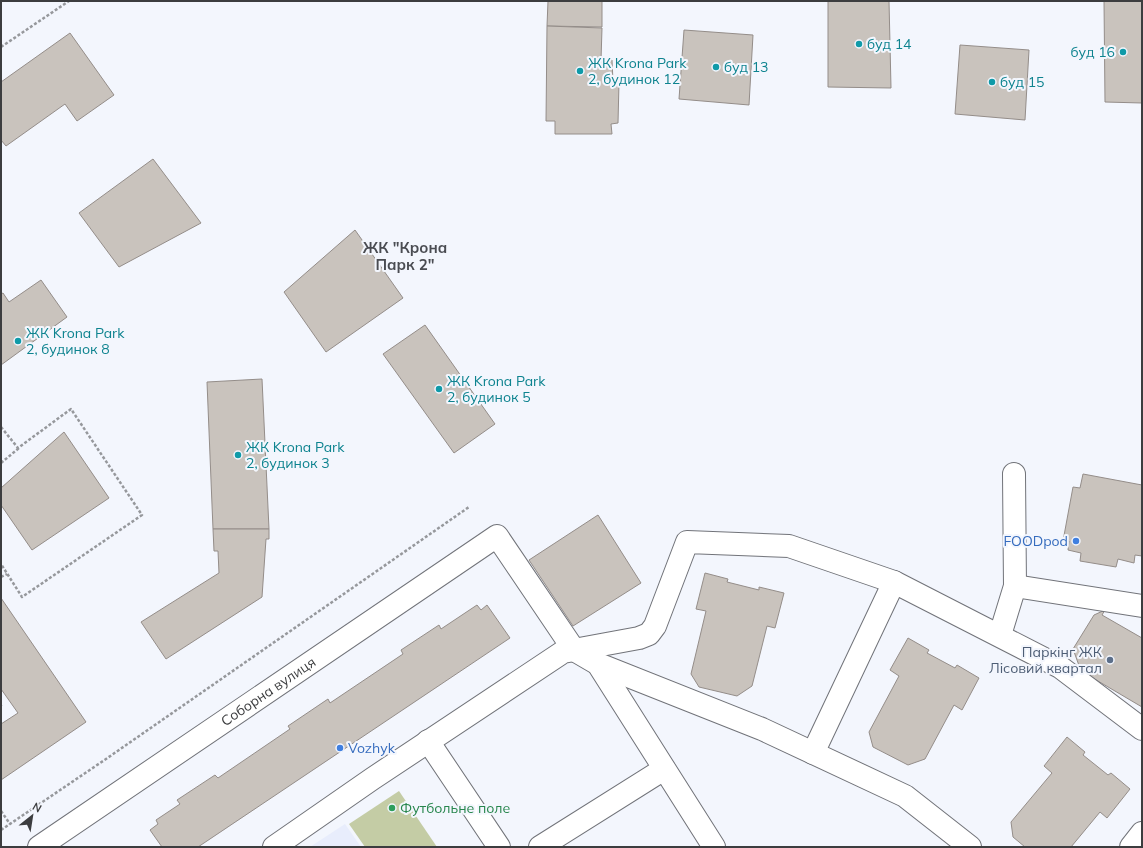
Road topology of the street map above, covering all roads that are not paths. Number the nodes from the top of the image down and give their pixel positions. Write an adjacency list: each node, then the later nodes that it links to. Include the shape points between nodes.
1 (1014, 474): 3 (street)
2 (894, 582): 5 (street); 6 (street, via 789,546 687,542 655,626 649,634); 10 (street)
3 (1015, 586): 4 (street); 5 (street)
4 (1142, 606)
5 (1000, 635): 8 (street, via 1060,667)
6 (574, 650): 7 (street); 9 (street, via 563,652); 13 (street, Соборна вулиця, via 497,536)
7 (598, 664): 10 (street, via 762,729); 11 (street)
8 (1142, 729)
9 (428, 741): 14 (street); 15 (street)
10 (813, 753): 18 (street, via 905,796)
11 (664, 769): 16 (street); 17 (street)
12 (1142, 833): 19 (street)
13 (38, 847)
14 (274, 847)
15 (499, 847)
16 (540, 847)
17 (714, 847)
18 (970, 847)
19 (1131, 847)

